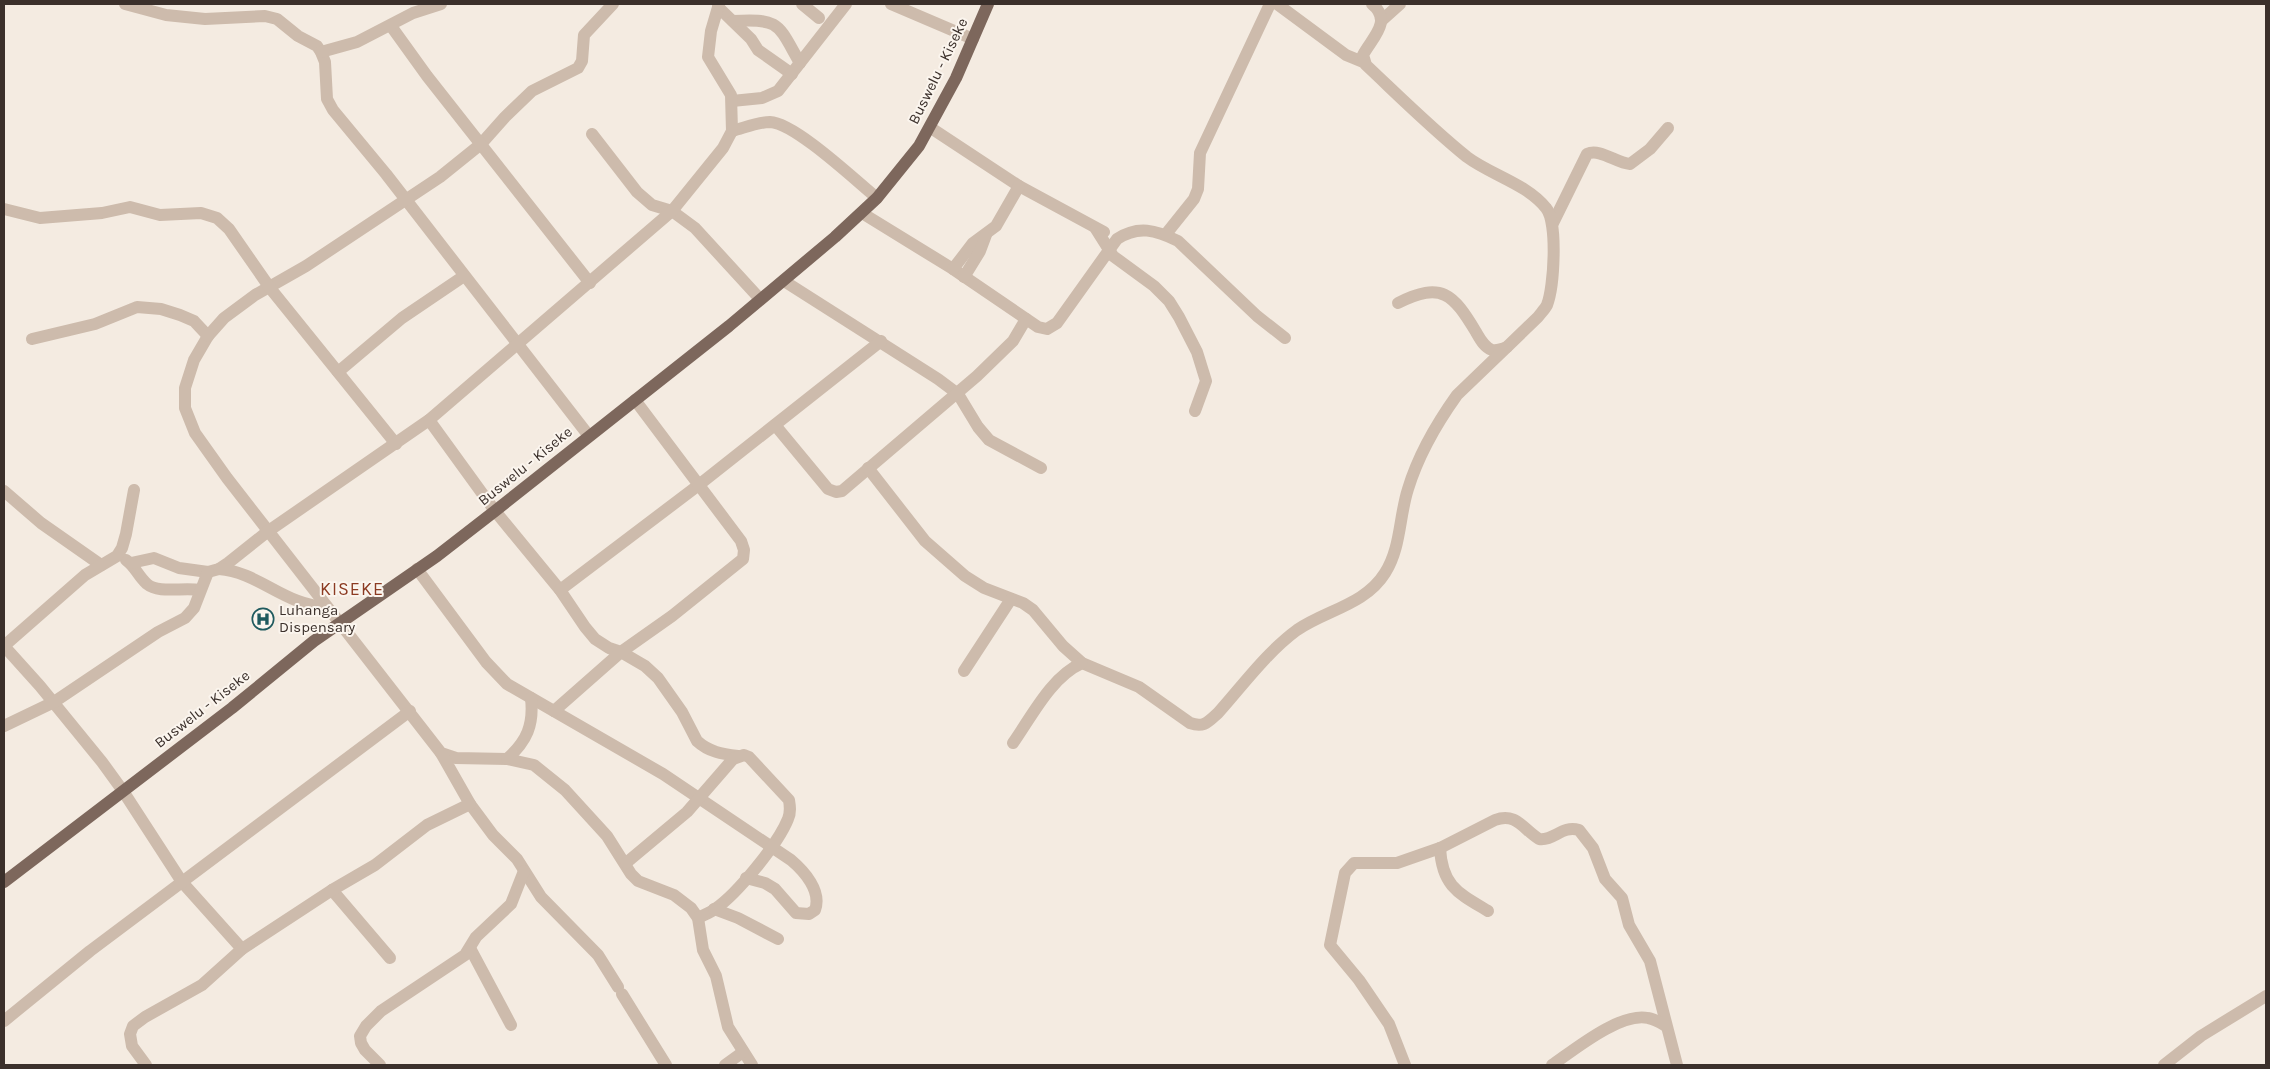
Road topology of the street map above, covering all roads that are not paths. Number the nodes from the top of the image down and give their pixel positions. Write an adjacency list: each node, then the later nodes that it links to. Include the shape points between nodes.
1 (125, 4): 13 (street, via 166,15 205,19)
2 (441, 4): 17 (street, via 413,13)
3 (613, 4): 28 (street, via 584,35 582,61 578,68 532,91)
4 (802, 4): 14 (street)
5 (846, 4): 21 (street)
6 (891, 4): 18 (street)
7 (988, 4): 18 (main road, Buswelu - Kiseke)
8 (1270, 4): 37 (street, via 1200,153 1198,189 1194,198)
9 (1278, 4): 20 (street, via 1346,55)
10 (1372, 4): 16 (street, via 1380,13)
11 (1400, 4): 16 (street)
12 (718, 5): 15 (street); 23 (street, via 708,56 728,87)
13 (266, 10): 19 (street)
14 (819, 18)
15 (733, 21): 21 (street, via 772,22); 22 (street, via 751,38 758,50)
16 (1381, 21): 20 (street, via 1378,34 1364,52)
17 (391, 26): 19 (street, via 358,42); 28 (street)
18 (973, 39): 24 (main road, Buswelu - Kiseke)
19 (321, 52): 31 (street, via 325,62 327,99 333,110)
20 (1363, 62): 35 (street, via 1425,122 1466,156 1539,200 1547,208)
21 (800, 63): 22 (street)
22 (792, 74): 23 (street, via 771,95)
23 (732, 101): 26 (street)
24 (931, 128): 29 (street); 30 (main road, Buswelu - Kiseke)
25 (1668, 128): 35 (street, via 1650,149 1630,164 1622,164 1596,152 1587,154)
26 (732, 131): 30 (street, via 770,122 789,128); 33 (street, via 724,148)
27 (592, 134): 33 (street, via 645,201)
28 (482, 144): 31 (street); 45 (street)
29 (1019, 186): 36 (street); 38 (street, via 996,226)
30 (876, 198): 34 (main road, Buswelu - Kiseke)
31 (405, 200): 42 (street); 46 (street)
32 (4, 209): 46 (street, via 40,218 102,213 130,207 160,215 190,212 211,215 229,228)
33 (672, 211): 45 (street); 47 (street, via 702,235)
34 (862, 213): 41 (street); 44 (main road, Buswelu - Kiseke)
35 (1553, 223): 55 (street, via 1547,306)
36 (1096, 229): 39 (street); 40 (street)
37 (1166, 234): 39 (street, via 1144,228); 51 (street, via 1178,241 1257,316)
38 (986, 235): 41 (street, via 973,243); 43 (street)
39 (1117, 238): 40 (street)
40 (1108, 250): 49 (street, via 1058,323 1047,329); 59 (street, via 1154,286 1179,317 1197,352 1206,381)
41 (953, 269): 43 (street)
42 (464, 276): 54 (street); 56 (street, via 402,318)
43 (964, 277): 49 (street)
44 (784, 281): 47 (main road, Buswelu - Kiseke); 53 (street)
45 (590, 283): 54 (street)
46 (270, 288): 50 (street, via 241,304); 56 (street)
47 (760, 299): 58 (main road, Buswelu - Kiseke)
48 (1398, 303): 55 (street, via 1424,293 1444,294 1463,310 1485,345 1496,350)
49 (1026, 319): 57 (street, via 1013,341)
50 (208, 336): 52 (street, via 194,320 161,309 138,307 96,324); 70 (street, via 194,360 185,388 185,408 195,433)
51 (1285, 338)
52 (32, 339)
53 (880, 341): 57 (street); 61 (street)
54 (518, 346): 60 (street); 62 (street)
55 (1507, 347): 83 (street, via 1457,395 1442,417 1407,491 1394,552 1385,574 1358,600 1297,630 1276,648 1208,722 1199,726 1190,723 1139,687)
56 (338, 372): 63 (street)
57 (958, 394): 64 (street); 65 (street, via 989,440)
58 (635, 400): 62 (main road, Buswelu - Kiseke); 66 (street)
59 (1195, 410)
60 (429, 420): 63 (street); 69 (street)
61 (775, 425): 64 (street, via 828,489 842,491); 66 (street)
62 (590, 436): 69 (main road, Buswelu - Kiseke)
63 (396, 444): 70 (street)
64 (868, 468): 78 (street, via 925,541 945,560 984,588)
65 (1041, 468)
66 (700, 484): 77 (street); 82 (street, via 741,540 743,559)
67 (4, 490): 73 (street, via 41,523)
68 (134, 490): 71 (street, via 126,534)
69 (495, 511): 74 (main road, Buswelu - Kiseke); 77 (street)
70 (267, 532): 75 (street); 79 (street)
71 (117, 556): 72 (street); 73 (street)
72 (131, 563): 75 (street, via 154,558 179,568); 76 (street, via 143,581 155,589)
73 (101, 565): 81 (street, via 85,575)
74 (417, 569): 80 (main road, Buswelu - Kiseke); 85 (street, via 497,674)
75 (213, 570): 76 (street); 79 (street, via 244,573 295,602)
76 (200, 590): 86 (street, via 194,608 185,618 158,632)
77 (560, 590): 82 (street, via 595,638)
78 (1010, 599): 83 (street, via 1033,610 1063,646); 84 (street)
79 (327, 607): 80 (street)
80 (339, 623): 87 (street); 94 (main road, Buswelu - Kiseke)
81 (4, 646): 86 (street)
82 (621, 652): 88 (street); 92 (street, via 658,678 672,695 697,741 721,754)
83 (1082, 662): 90 (street, via 1055,684)
84 (964, 671)
85 (531, 698): 88 (street); 93 (street, via 533,714 527,736)
86 (54, 702): 89 (street); 94 (street)
87 (410, 711): 91 (street); 103 (street)
88 (554, 711): 95 (street)
89 (4, 726)
90 (1013, 743)
91 (441, 753): 93 (street, via 456,758); 96 (street)
92 (738, 756): 95 (street); 97 (street, via 744,754 749,757 789,800 788,819)
93 (507, 759): 99 (street, via 534,765 554,779 607,836)
94 (124, 791): 102 (main road, Buswelu - Kiseke); 103 (street)
95 (700, 798): 97 (street); 99 (street, via 670,828)
96 (470, 804): 100 (street); 104 (street, via 427,825 375,865)
97 (771, 847): 101 (street); 101 (street, via 805,874 816,894 815,910 809,914 796,913 775,889)
98 (1440, 848): 106 (street, via 1443,869 1451,886); 115 (street, via 1502,817 1514,818 1538,839 1547,839 1565,828 1579,830 1593,848 1605,879 1622,898 1629,925 1653,970); 122 (street, via 1397,863 1354,863 1349,866 1340,890 1331,936 1332,949 1389,1024)
99 (626, 863): 107 (street, via 638,881 674,896 692,908)
100 (524, 871): 109 (street, via 511,904 476,937); 119 (street, via 545,902 598,955)
101 (746, 878): 105 (street)
102 (4, 882)
103 (182, 882): 110 (street); 113 (street)
104 (332, 890): 110 (street); 111 (street)
105 (714, 909): 107 (street); 108 (street)
106 (1488, 911)
107 (698, 918): 116 (street, via 703,950 716,976 728,1027)
108 (778, 939)
109 (470, 948): 114 (street); 118 (street, via 453,964 381,1011 366,1026 360,1036 361,1043)
110 (242, 949): 117 (street, via 202,985 133,1026 130,1034 132,1046)
111 (390, 958)
112 (2266, 996): 125 (street, via 2209,1031)
113 (4, 1021)
114 (511, 1025)
115 (1666, 1026): 123 (street, via 1648,1018 1625,1021); 124 (street)
116 (743, 1052): 120 (street); 121 (street)
117 (146, 1065)
118 (380, 1065)
119 (666, 1065)
120 (726, 1065)
121 (752, 1065)
122 (1405, 1065)
123 (1552, 1065)
124 (1678, 1065)
125 (2164, 1065)

